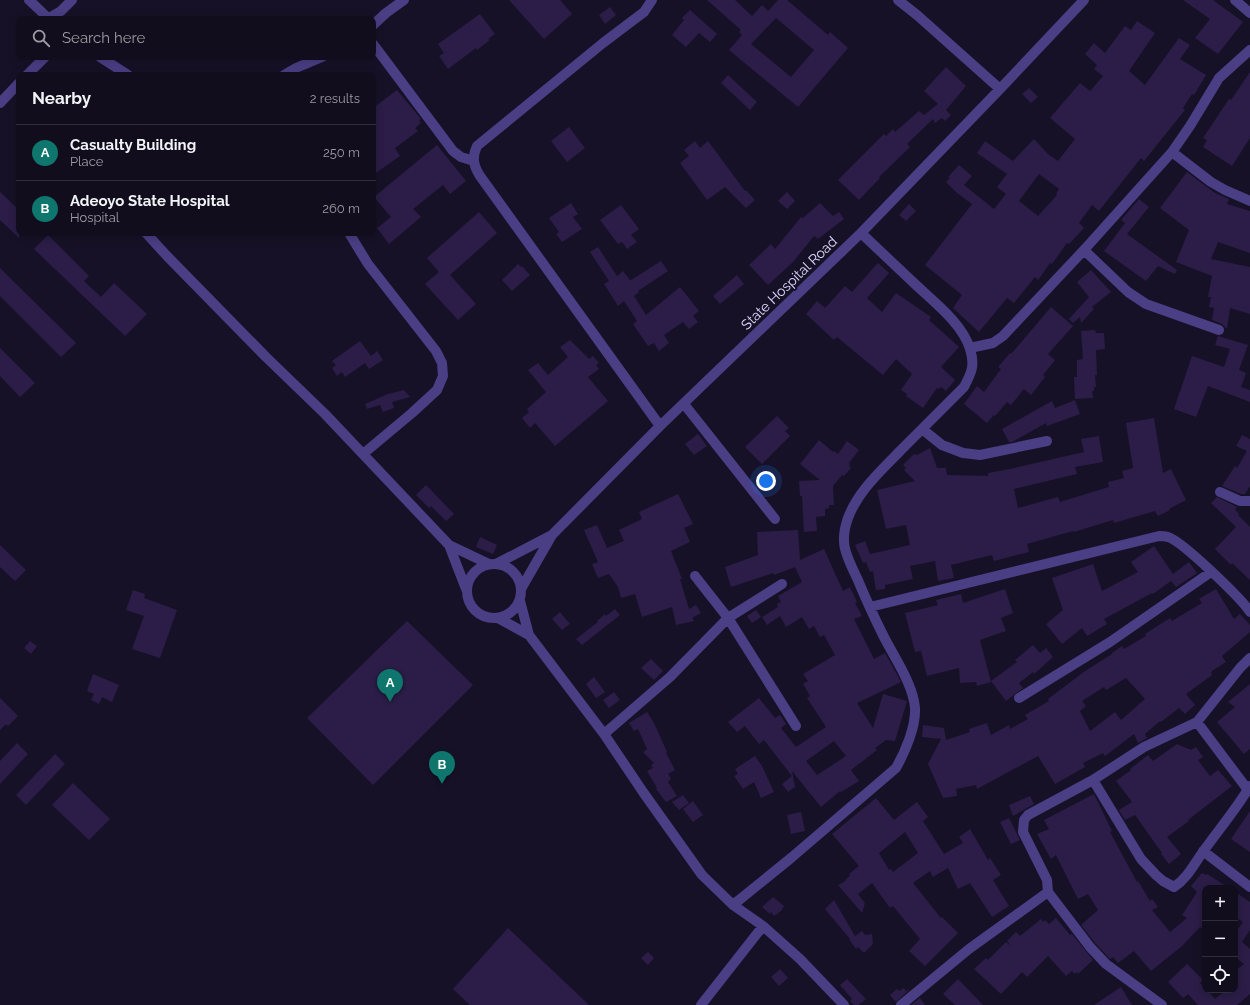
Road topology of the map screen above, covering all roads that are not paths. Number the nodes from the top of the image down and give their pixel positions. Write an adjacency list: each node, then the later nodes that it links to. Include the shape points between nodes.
1 (29, 0): 9 (street)
2 (72, 0): 10 (street)
3 (404, 0): 11 (street)
4 (652, 0): 24 (street, via 644,12 477,146 473,154)
5 (898, 0): 21 (street)
6 (1084, 0): 21 (street, State Hospital Road)
7 (1235, 0): 8 (street)
8 (1250, 13)
9 (46, 16)
10 (54, 16)
11 (376, 23)
12 (376, 48): 24 (street, via 453,151 461,158)
13 (1250, 50): 23 (street, via 1219,78)
14 (42, 60): 17 (street)
15 (105, 60): 18 (street)
16 (315, 60): 19 (street)
17 (30, 72)
18 (123, 72)
19 (289, 72)
20 (16, 87): 22 (street)
21 (1000, 90): 26 (street, State Hospital Road)
22 (0, 103)
23 (1172, 152): 25 (street, via 1210,182); 29 (street)
24 (474, 161): 33 (street, via 480,176)
25 (1250, 201)
26 (861, 233): 31 (street, via 943,310 963,333); 32 (street, State Hospital Road)
27 (149, 236): 36 (street)
28 (352, 236): 36 (street, via 368,264 436,351 442,363 443,376 437,390)
29 (1084, 250): 30 (street, via 1128,292 1146,304); 31 (street, via 1003,336 993,343)
30 (1219, 330)
31 (970, 348): 34 (street, via 972,373 964,386)
32 (684, 404): 33 (street, State Hospital Road); 39 (street)
33 (660, 426): 40 (street, State Hospital Road)
34 (922, 429): 35 (street, via 942,445 963,453 980,455); 49 (street, via 873,479 854,504 848,518 843,542)
35 (1047, 441)
36 (363, 454): 41 (street)
37 (1220, 492): 38 (street, via 1240,501)
38 (1250, 501)
39 (775, 519)
40 (552, 535): 42 (street, State Hospital Road); 47 (street)
41 (449, 546): 42 (street); 46 (street)
42 (492, 564): 46 (street, via 482,567 471,576); 47 (street, via 510,569 516,575)
43 (1212, 572): 49 (street, via 1180,544 1168,537 1159,536); 50 (street); 55 (street, via 1110,642)
44 (696, 576): 52 (street)
45 (782, 584): 52 (street)
46 (466, 589): 51 (street, via 473,609 484,617)
47 (522, 589): 48 (street)
48 (520, 601): 51 (street, via 511,612); 53 (street)
49 (870, 607): 64 (street, via 912,693 915,708 913,724 903,757 896,768)
50 (1250, 612)
51 (498, 618): 53 (street)
52 (728, 618): 57 (street); 58 (street, via 670,677)
53 (529, 635): 58 (street)
54 (1250, 658): 56 (street)
55 (1019, 698)
56 (1197, 722): 59 (street, via 1144,747); 60 (street)
57 (796, 726)
58 (604, 734): 64 (street, via 702,875)
59 (1093, 780): 61 (street, via 1141,859 1163,881 1174,887 1181,883); 63 (street, via 1028,815 1024,820 1023,832 1047,880)
60 (1249, 788): 61 (street)
61 (1203, 851): 62 (street)
62 (1250, 887)
63 (1048, 892): 68 (street, via 969,949); 69 (street, via 1106,964)
64 (733, 905): 65 (street)
65 (763, 926): 66 (street); 67 (street, via 800,959)
66 (701, 1005)
67 (844, 1005)
68 (901, 1005)
69 (1162, 1005)

